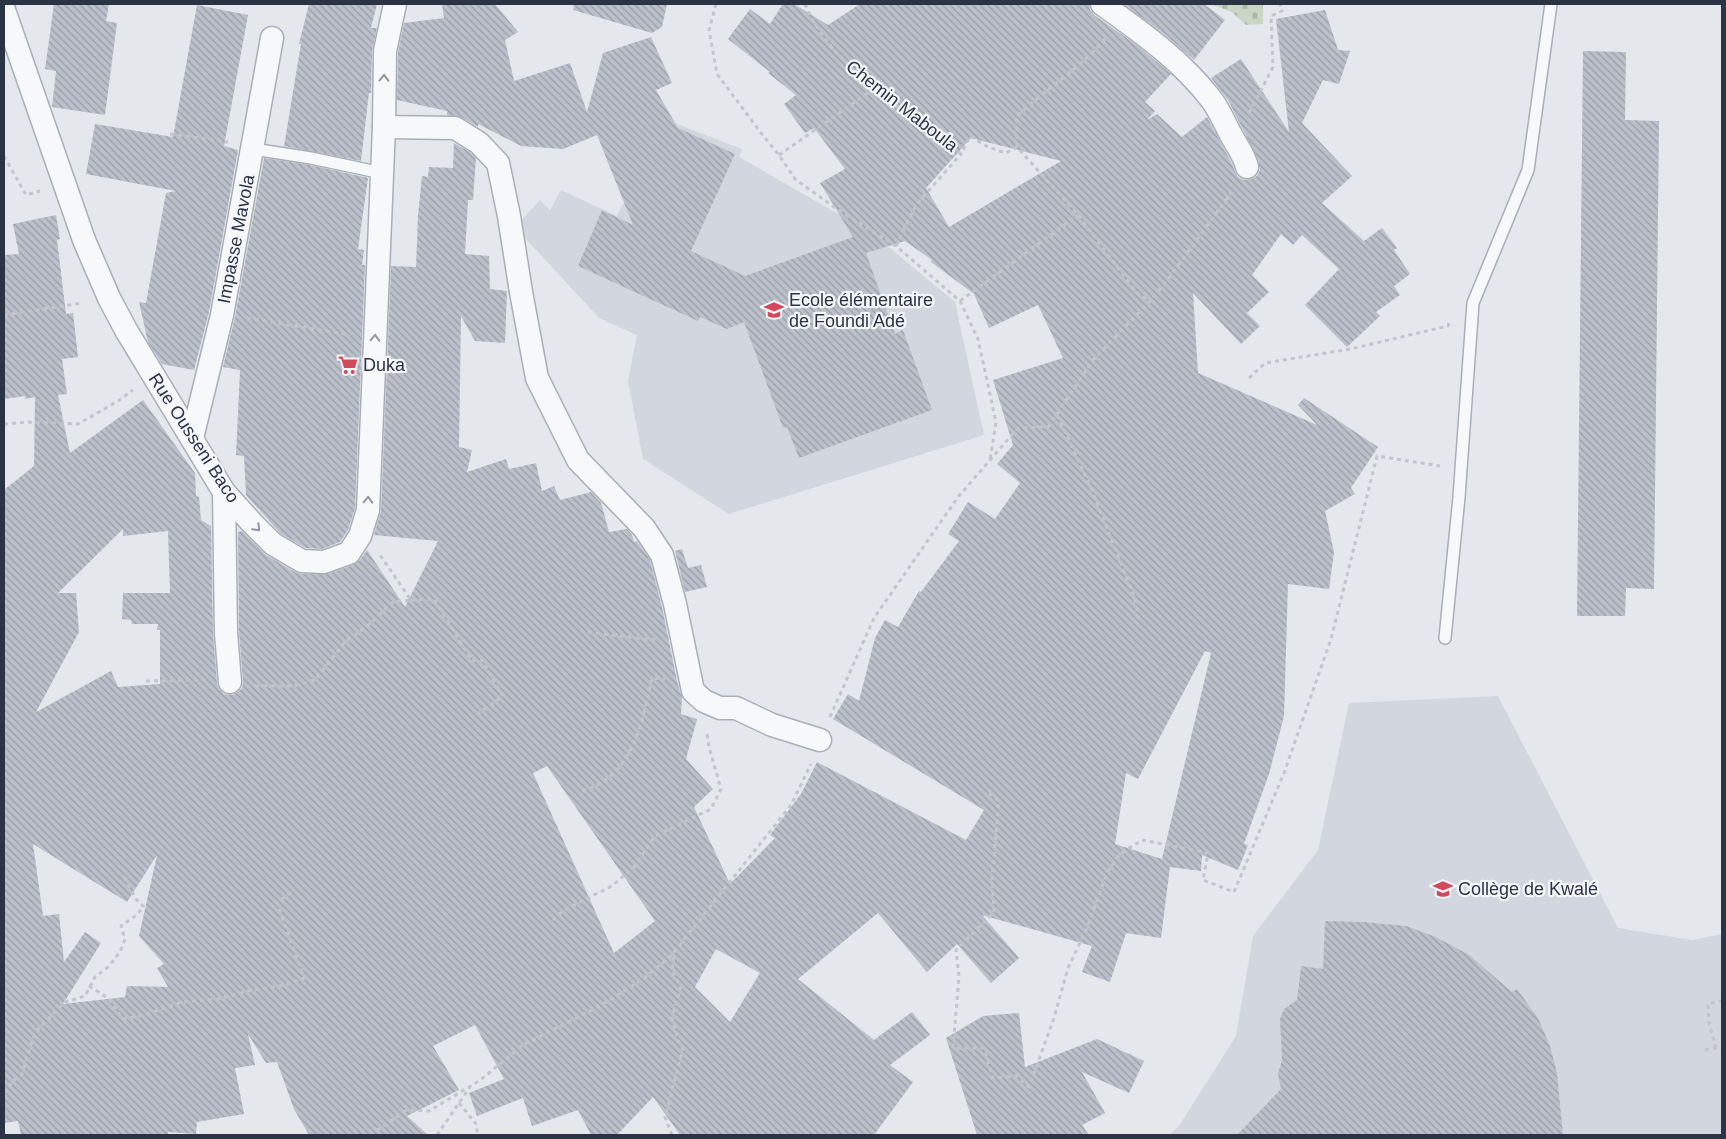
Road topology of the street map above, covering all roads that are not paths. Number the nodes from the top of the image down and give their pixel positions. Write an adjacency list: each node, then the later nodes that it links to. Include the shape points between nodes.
1 (395, 4): 6 (street, Rue Ousseni Baco, one-way to 1, via 385,51)
2 (1102, 4): 8 (street, via 1146,35 1212,100)
3 (1551, 4): 12 (lane, via 1528,170 1473,303)
4 (4, 10): 10 (street, Rue Ousseni Baco, via 84,240 109,298)
5 (272, 38): 7 (street, Impasse Mavola)
6 (384, 127): 9 (street, Rue Ousseni Baco); 14 (street, via 455,128 479,143 498,163 537,378 578,460 644,528 662,555 694,691 704,701 720,708 736,708 772,725)
7 (253, 147): 9 (lane); 10 (street, Impasse Mavola, via 222,315)
8 (1247, 167)
9 (382, 173): 11 (street, Rue Ousseni Baco, one-way to 9, via 273,544 302,561 324,562 349,553 360,536 368,510)
10 (192, 438): 11 (street, Rue Ousseni Baco)
11 (224, 492): 13 (street)
12 (1445, 638)
13 (230, 682)
14 (820, 740)

